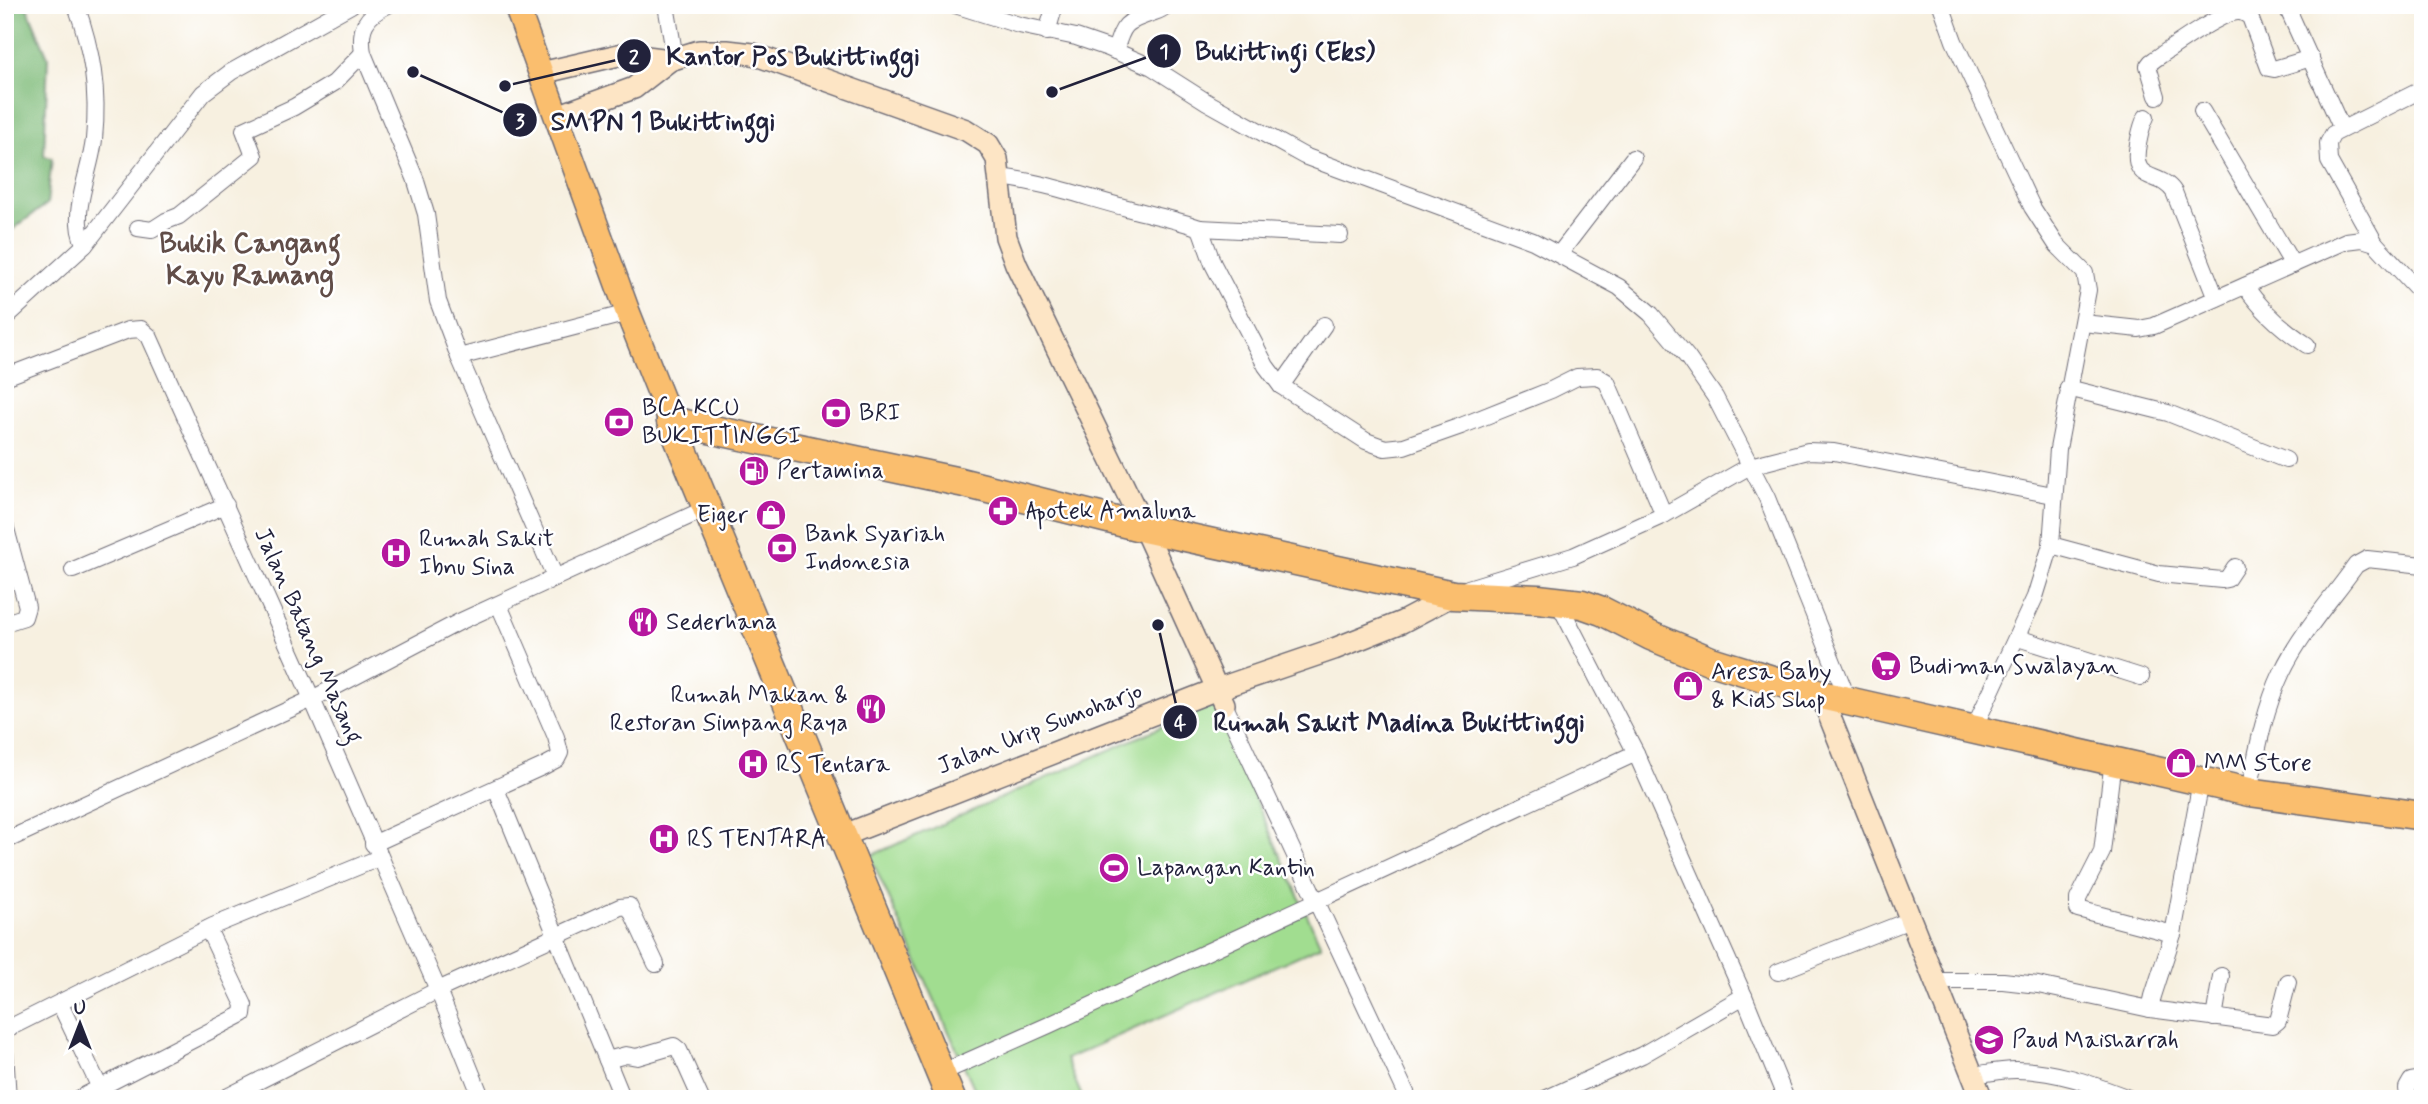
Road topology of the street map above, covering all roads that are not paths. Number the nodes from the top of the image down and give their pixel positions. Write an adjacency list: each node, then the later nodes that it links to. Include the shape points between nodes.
1 (76, 5): 29 (street, via 93,59 95,88 94,138 78,216)
2 (351, 5): 29 (street, via 231,72 203,93)
3 (388, 5): 13 (street, via 366,21 360,38)
4 (516, 5): 16 (main road)
5 (666, 5): 15 (street)
6 (955, 5): 11 (street)
7 (1055, 5): 11 (street)
8 (1167, 5): 12 (street, via 1129,21)
9 (1941, 5): 37 (street, via 2032,207 2056,244 2085,273 2088,290)
10 (2286, 5): 14 (street)
11 (1047, 32): 12 (street)
12 (1115, 51): 30 (street, via 1152,67 1304,156)
13 (363, 53): 25 (street, via 334,83 244,130 254,156 179,216 152,230); 40 (street, via 415,178 426,214 435,289)
14 (2311, 58): 18 (street, via 2269,68 2250,17 2231,13 2148,65); 22 (street)
15 (673, 59): 16 (street, via 622,54); 20 (street, via 634,88); 24 (street, via 699,51 753,54 967,130 998,159)
16 (541, 73): 20 (main road)
17 (2423, 89): 22 (street)
18 (2157, 96)
19 (2202, 111): 31 (street)
20 (557, 116): 35 (main road)
21 (2146, 117): 34 (street, via 2136,154 2139,168 2174,192)
22 (2342, 129): 28 (street, via 2328,143 2329,161)
23 (1633, 158): 30 (street)
24 (999, 177): 26 (street, via 1049,185); 52 (street, via 1006,237 1016,264)
25 (138, 228)
26 (1200, 228): 27 (street); 42 (street, via 1213,264)
27 (1340, 235)
28 (2375, 243): 31 (street, via 2346,241); 33 (street)
29 (85, 246): 36 (street)
30 (1560, 253): 46 (street, via 1619,287 1651,314 1716,397)
31 (2293, 265): 32 (street)
32 (2245, 286): 34 (street); 39 (street, via 2272,319)
33 (2421, 291)
34 (2216, 298): 37 (street, via 2139,329)
35 (628, 313): 40 (street); 44 (main road)
36 (5, 318)
37 (2083, 323): 43 (street)
38 (1324, 325): 42 (street)
39 (2307, 345)
40 (459, 357): 57 (street)
41 (5, 377): 48 (street, Jalan Batang Masang, via 141,329 149,336)
42 (1281, 386): 50 (street, via 1366,440 1393,449 1577,377 1597,376 1607,382)
43 (2068, 388): 45 (street, via 2168,412); 47 (street)
44 (671, 421): 49 (highway); 52 (highway, via 960,482)
45 (2286, 460)
46 (1750, 466): 47 (street, via 1822,451); 50 (street); 67 (street, via 1793,558)
47 (2053, 495): 53 (street)
48 (226, 505): 56 (street); 66 (street, Jalan Batang Masang)
49 (708, 508): 57 (street); 75 (highway)
50 (1664, 515): 58 (street, via 1573,556)
51 (5, 525): 61 (street, via 27,613 19,621)
52 (1144, 528): 58 (highway); 65 (street)
53 (2051, 545): 55 (street, via 2159,574 2222,580); 62 (street)
54 (2423, 565): 73 (street, via 2367,559 2356,565 2283,670 2260,736)
55 (2235, 567)
56 (74, 570)
57 (555, 578): 60 (street)
58 (1453, 595): 59 (highway); 65 (street, Jalan Urip Sumoharjo, via 1402,622)
59 (1557, 600): 64 (highway, via 1602,611 1710,661); 69 (street)
60 (499, 605): 66 (street); 72 (street, via 560,753 557,759)
61 (5, 623)
62 (2018, 638): 63 (street); 68 (street)
63 (2141, 677)
64 (1821, 695): 67 (highway); 79 (street)
65 (1220, 696): 75 (street, Jalan Urip Sumoharjo); 78 (street)
66 (312, 699): 76 (street); 77 (street, Jalan Batang Masang)
67 (1849, 702): 68 (highway)
68 (1975, 728): 70 (highway)
69 (1636, 753): 78 (street); 89 (street)
70 (2113, 760): 71 (highway); 81 (street, via 2102,852 2077,899 2078,909)
71 (2200, 782): 73 (highway); 81 (street)
72 (496, 789): 77 (street); 82 (street)
73 (2249, 792): 74 (highway)
74 (2423, 816)
75 (842, 836): 96 (highway)
76 (5, 841)
77 (376, 851): 80 (street); 88 (street, Jalan Batang Masang)
78 (1317, 901): 96 (street); 107 (street)
79 (1910, 920): 84 (street); 86 (street)
80 (208, 929): 90 (street); 99 (street, via 244,1005 243,1014)
81 (2173, 934): 91 (street)
82 (555, 936): 83 (street, via 629,906); 88 (street); 95 (street)
83 (656, 964)
84 (1778, 972)
85 (2221, 976): 92 (street)
86 (1935, 981): 91 (street, via 2038,985); 97 (street)
87 (2288, 982): 92 (street, via 2273,1026)
88 (438, 990): 102 (street); 103 (street, Jalan Batang Masang)
89 (1744, 996): 108 (street, via 1642,1055); 109 (street)
90 (60, 1004): 93 (street); 99 (street)
91 (2150, 1009): 92 (street)
92 (2214, 1018)
93 (5, 1030)
94 (5, 1051): 100 (street)
95 (607, 1060): 104 (street); 105 (street, via 674,1046)
96 (941, 1073): 106 (highway)
97 (1973, 1075): 110 (street); 111 (street, via 2015,1070 2061,1075)
98 (2423, 1079): 112 (street, via 2411,1081)
99 (100, 1088): 101 (street)
100 (7, 1094)
101 (78, 1099)
102 (223, 1099)
103 (482, 1099)
104 (623, 1099)
105 (701, 1099)
106 (951, 1099)
107 (1409, 1099)
108 (1545, 1099)
109 (1786, 1099)
110 (1982, 1099)
111 (2132, 1099)
112 (2407, 1099)

